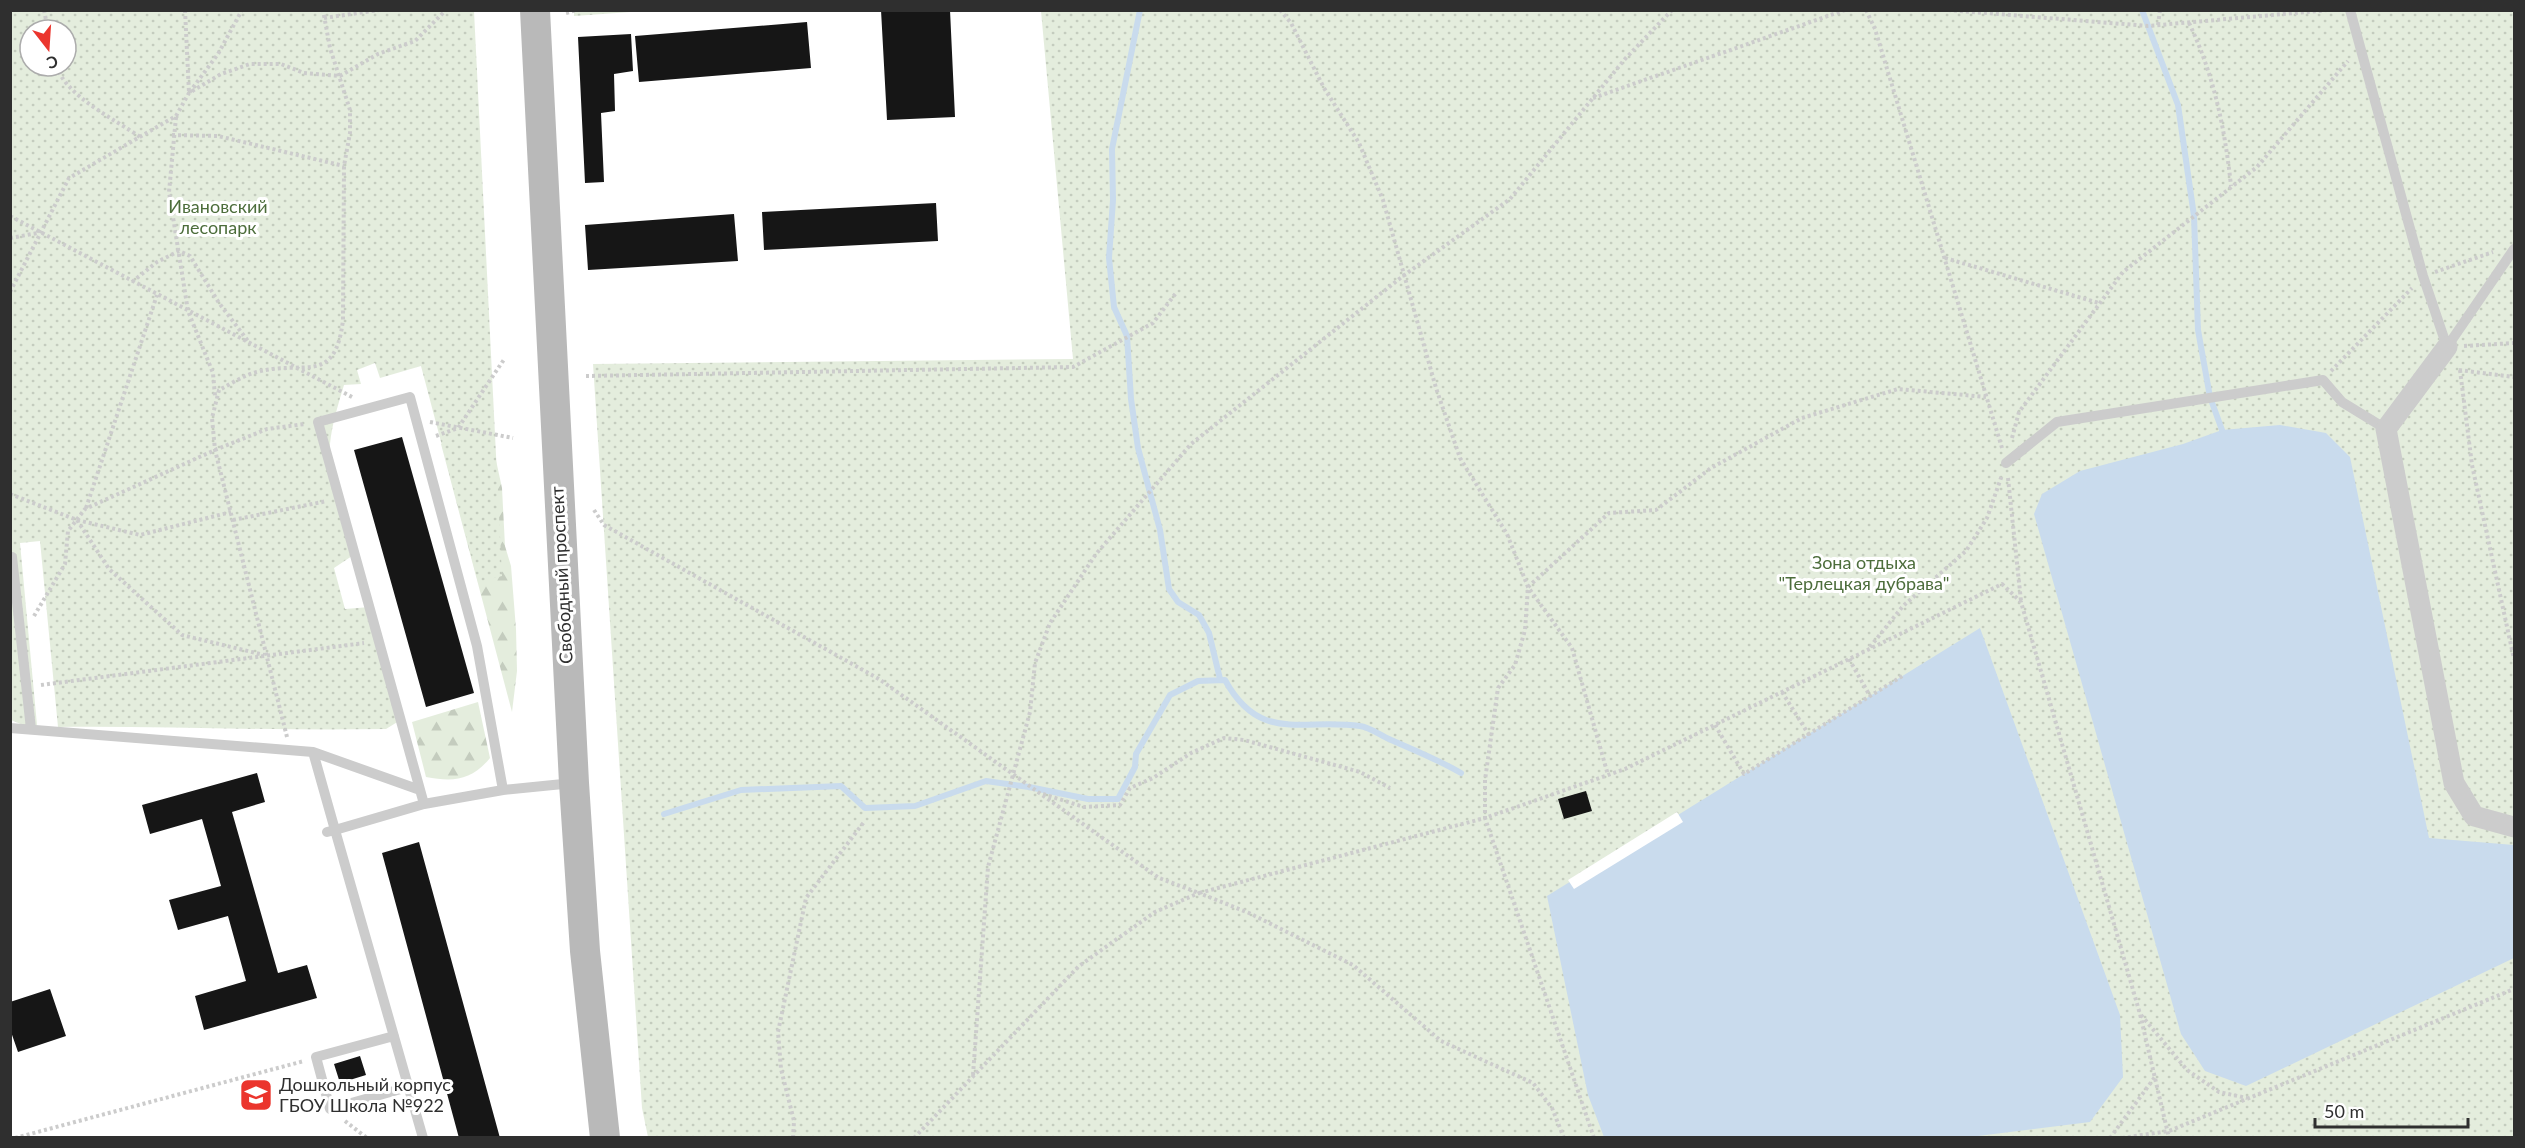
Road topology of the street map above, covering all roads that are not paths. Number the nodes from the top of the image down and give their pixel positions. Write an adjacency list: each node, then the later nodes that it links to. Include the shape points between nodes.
1 (536, 10): 11 (main road, Свободный проспект)
2 (2350, 10): 4 (lane, via 2423,276)
3 (2509, 249): 4 (lane)
4 (2447, 347): 5 (street)
5 (2386, 429): 6 (lane, via 2342,402 2323,380 2057,422); 15 (street, via 2454,783 2474,816)
6 (2006, 463)
7 (12, 557): 9 (lane)
8 (10, 728): 9 (lane)
9 (31, 729): 10 (lane, via 101,741)
10 (312, 752): 12 (lane); 16 (lane)
11 (573, 783): 13 (lane); 20 (main road, Свободный проспект, via 585,951)
12 (420, 790): 13 (lane, via 318,422 410,398 477,646); 14 (lane)
13 (503, 790): 14 (lane)
14 (424, 804): 16 (lane)
15 (2514, 826)
16 (331, 831): 17 (lane)
17 (394, 1036): 18 (lane); 18 (lane, via 316,1057 330,1109)
18 (408, 1087): 19 (lane)
19 (423, 1137)
20 (605, 1137)

